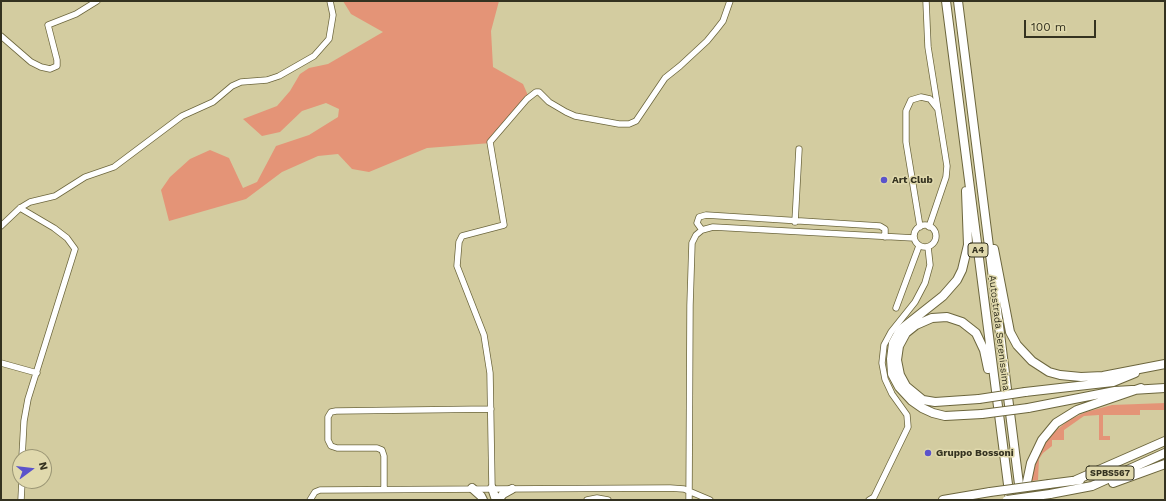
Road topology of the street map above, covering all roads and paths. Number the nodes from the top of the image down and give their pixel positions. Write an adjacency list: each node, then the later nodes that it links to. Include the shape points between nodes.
1 (97, 1): 7 (street, via 76,14 48,25 57,60 57,66 50,69 31,62)
2 (330, 1): 12 (street, via 333,15 329,39 314,56 279,76 267,80 241,82 232,86 213,102 182,116 114,167 85,177 56,196 30,202)
3 (730, 1): 29 (street, via 723,21 707,41 665,78 636,122 619,124 575,116 536,92 527,98 492,138 490,142 504,225 462,236 457,266 484,335 490,373)
4 (926, 1): 8 (street, via 928,47)
5 (946, 1): 9 (highway, Autostrada Serenissima / A4)
6 (958, 1): 11 (highway, Autostrada Serenissima / A4)
7 (1, 36)
8 (938, 108): 15 (street, via 930,99 921,96 911,100 906,111 906,142); 16 (street, via 947,166 946,177)
9 (963, 127): 27 (highway, bridge, via 968,229 966,259 950,289 900,330 891,358 892,374 899,387 922,408 945,416 1028,408); 30 (highway, Autostrada Serenissima / A4)
10 (799, 149): 13 (street)
11 (982, 191): 25 (highway, via 1010,332 1026,357 1049,372 1070,377 1103,376); 57 (highway, Autostrada Serenissima / A4)
12 (20, 208): 14 (street); 26 (street, via 54,228 67,238 75,249)
13 (795, 222): 17 (street, via 706,215 699,217 697,223); 18 (street, via 880,226 885,230)
14 (1, 226)
15 (920, 226): 16 (street); 19 (street, via 915,231)
16 (929, 226): 21 (street, via 934,232 935,239)
17 (702, 230): 18 (street, via 713,227); 43 (street, via 692,243)
18 (885, 237): 19 (street)
19 (914, 238): 20 (street)
20 (919, 246): 21 (street); 22 (street)
21 (928, 247): 53 (street, via 930,265 925,283 915,302 884,345 882,363 888,384 907,415 908,427 874,497)
22 (896, 308)
23 (1, 363): 26 (street)
24 (1165, 364): 25 (highway)
25 (1141, 370): 30 (highway, bridge, via 1116,381 1025,392 979,398 935,402 923,400 915,394 906,386 900,375 896,360 899,346 906,333 923,321 939,316 956,319 970,326 984,350)
26 (37, 373): 32 (street, via 28,399)
27 (1141, 388): 28 (highway); 58 (highway, via 1077,410 1056,423 1042,440 1030,463)
28 (1165, 388)
29 (491, 409): 38 (street); 40 (street, via 331,412 328,417 328,440 331,446 382,450)
30 (999, 419): 56 (highway, Autostrada Serenissima / A4)
31 (1165, 441): 36 (highway)
32 (22, 449)
33 (1165, 453): 34 (highway, SPBS567)
34 (1144, 462): 36 (highway, SPBS567, via 1099,476); 42 (highway, SPBS567)
35 (1165, 464): 42 (highway, via 1107,485)
36 (1076, 480): 54 (highway, SPBS567, bridge)
37 (472, 488): 38 (street); 40 (street); 46 (highway)
38 (490, 488): 41 (street); 47 (highway); 48 (highway)
39 (22, 489): 44 (street)
40 (384, 489): 45 (street, via 318,490)
41 (512, 489): 43 (street, via 675,488); 48 (highway)
42 (1081, 489): 55 (highway, SPBS567, bridge)
43 (689, 491): 51 (street); 52 (street)
44 (21, 500)
45 (310, 500)
46 (483, 500)
47 (488, 500)
48 (497, 500)
49 (587, 500): 50 (street)
50 (608, 500)
51 (689, 500)
52 (710, 500)
53 (869, 500)
54 (943, 500)
55 (1007, 500)
56 (1010, 500)
57 (1021, 500)
58 (1028, 500)

